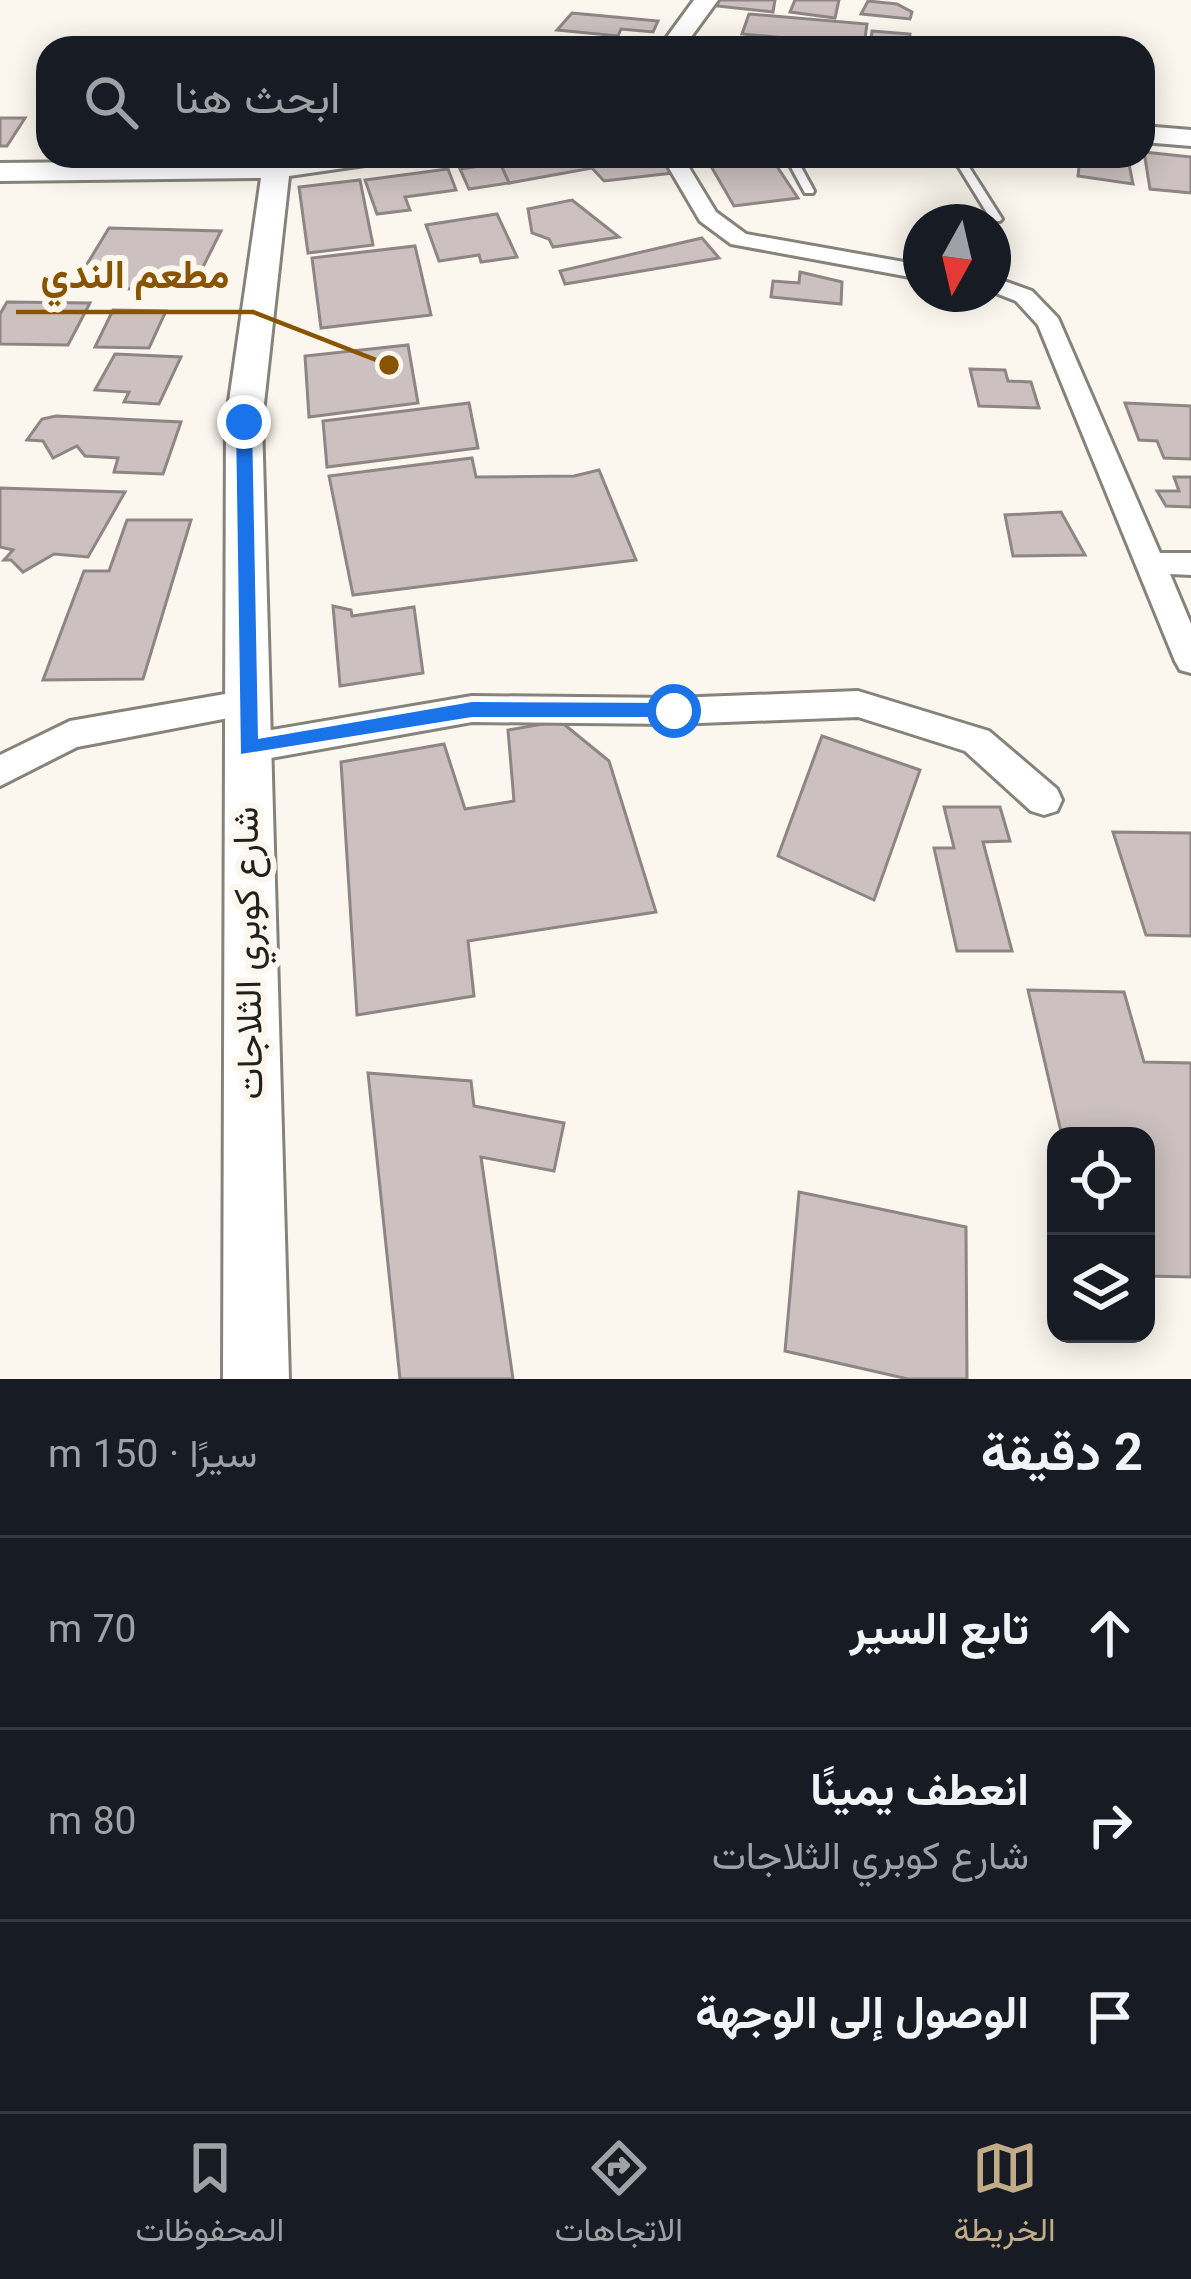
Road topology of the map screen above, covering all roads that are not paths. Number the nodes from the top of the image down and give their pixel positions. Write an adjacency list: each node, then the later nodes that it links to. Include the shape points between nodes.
1 (706, 0): 2 (main road)
2 (680, 36)
3 (1155, 135): 4 (main road)
4 (1191, 138)
5 (123, 168): 10 (main road)
6 (276, 168): 18 (main road, شارع كوبري الثلاجات, via 244,422)
7 (680, 168): 13 (street, via 709,216 739,238)
8 (797, 168): 11 (lane)
9 (964, 168): 12 (lane)
10 (0, 172)
11 (809, 190)
12 (987, 204)
13 (903, 269)
14 (1011, 291): 15 (street, via 1048,322)
15 (1150, 563): 16 (street); 17 (street)
16 (1191, 564)
17 (1191, 661)
18 (248, 726): 19 (street, via 70,735); 20 (street, via 472,710 858,704 977,741); 21 (main road, شارع كوبري الثلاجات)
19 (0, 772)
20 (1044, 800)
21 (256, 1379)

